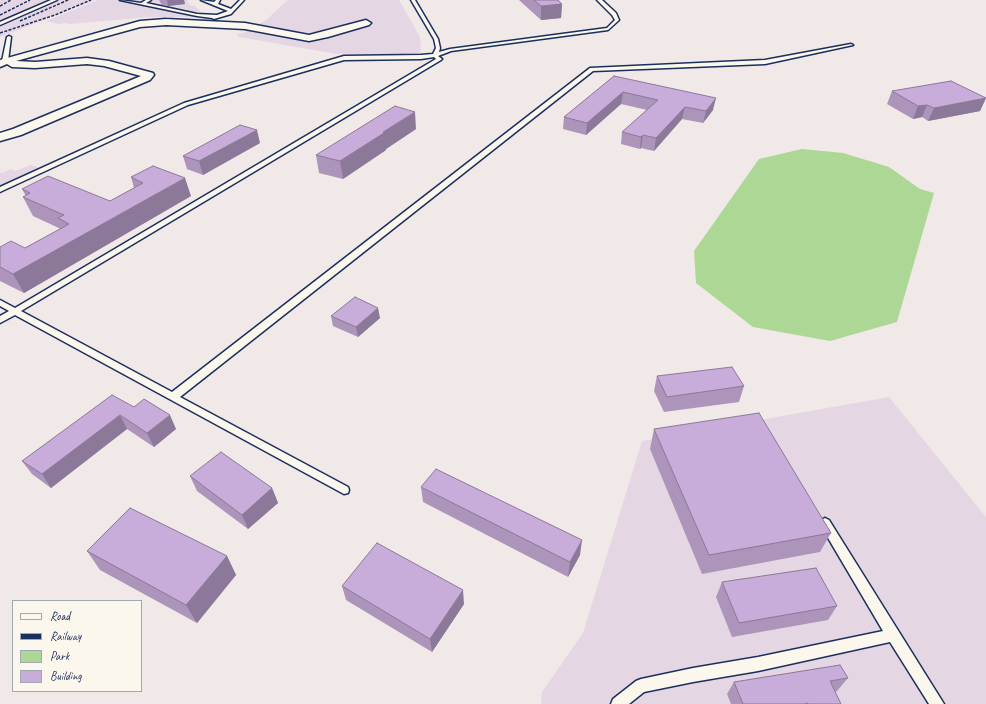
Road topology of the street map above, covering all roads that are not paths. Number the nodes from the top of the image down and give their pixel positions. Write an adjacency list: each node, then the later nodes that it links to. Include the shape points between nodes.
1 (55, 0): 14 (lane)
2 (122, 0): 9 (lane)
3 (149, 0): 9 (lane)
4 (203, 0): 8 (lane)
5 (242, 0): 10 (lane)
6 (413, 0): 17 (lane, via 436,39 438,48)
7 (599, 0): 17 (lane, via 617,20 608,29 450,50)
8 (216, 2): 10 (lane)
9 (142, 4): 11 (lane)
10 (231, 11): 11 (lane)
11 (219, 17): 12 (lane)
12 (206, 23): 13 (street, via 245,26 309,38); 18 (street, via 140,24)
13 (366, 23)
14 (0, 24)
15 (9, 37): 18 (lane)
16 (851, 44): 24 (lane, via 764,62 592,69)
17 (435, 55): 20 (lane, via 344,58 186,104); 22 (lane, via 439,59)
18 (2, 63): 19 (street, via 35,65 87,61 149,75 18,132)
19 (0, 137)
20 (0, 190)
21 (0, 303): 22 (lane)
22 (14, 311): 23 (lane); 24 (lane)
23 (0, 320)
24 (173, 397): 25 (lane)
25 (344, 490)
26 (820, 514): 27 (lane)
27 (893, 635): 28 (lane, via 641,686); 29 (lane)
28 (618, 704)
29 (937, 704)

